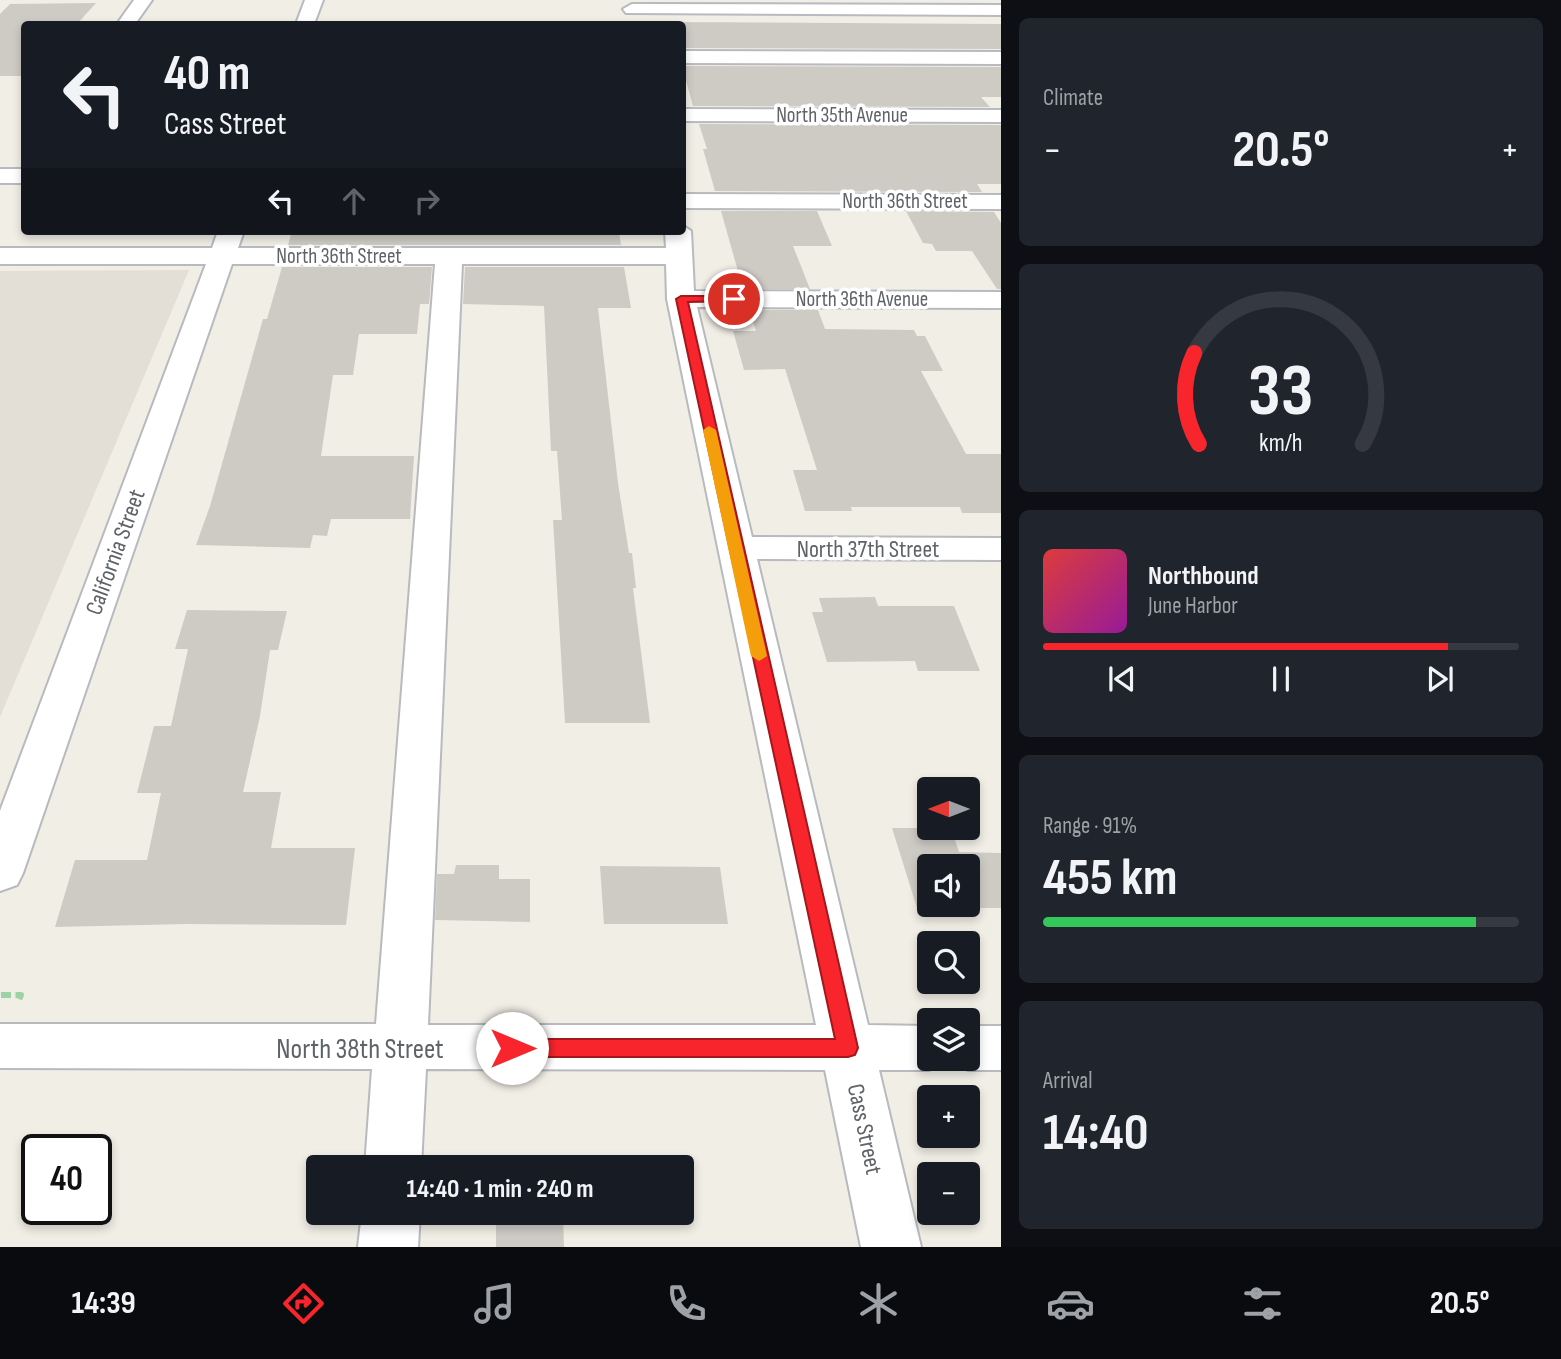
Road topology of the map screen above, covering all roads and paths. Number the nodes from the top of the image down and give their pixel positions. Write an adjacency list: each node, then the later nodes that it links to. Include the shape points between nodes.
1 (143, 0): 5 (street)
2 (314, 0): 6 (street)
3 (1001, 10): 4 (street)
4 (632, 11)
5 (128, 21)
6 (306, 21)
7 (686, 57): 8 (street)
8 (1001, 58)
9 (686, 115): 10 (street, North 35th Avenue)
10 (1001, 116)
11 (686, 201): 12 (street, North 36th Street)
12 (1001, 202)
13 (226, 243): 15 (street, North 36th Street); 16 (street, North 36th Street); 21 (street, California Street)
14 (678, 244): 16 (street, North 36th Street); 17 (street, Cass Street)
15 (0, 256)
16 (449, 256): 23 (street)
17 (681, 299): 18 (street, North 36th Avenue); 19 (street, Cass Street)
18 (1001, 300)
19 (735, 548): 20 (street, North 37th Street); 24 (street, Cass Street)
20 (1001, 549)
21 (0, 873)
22 (0, 1046): 23 (street, North 38th Street)
23 (401, 1048): 24 (street, North 38th Street); 28 (street)
24 (848, 1048): 25 (street, North 38th Street); 31 (street, Cass Street)
25 (917, 1048)
26 (980, 1048): 27 (street)
27 (1001, 1048)
28 (394, 1155)
29 (390, 1225): 30 (street)
30 (388, 1247)
31 (891, 1247)

